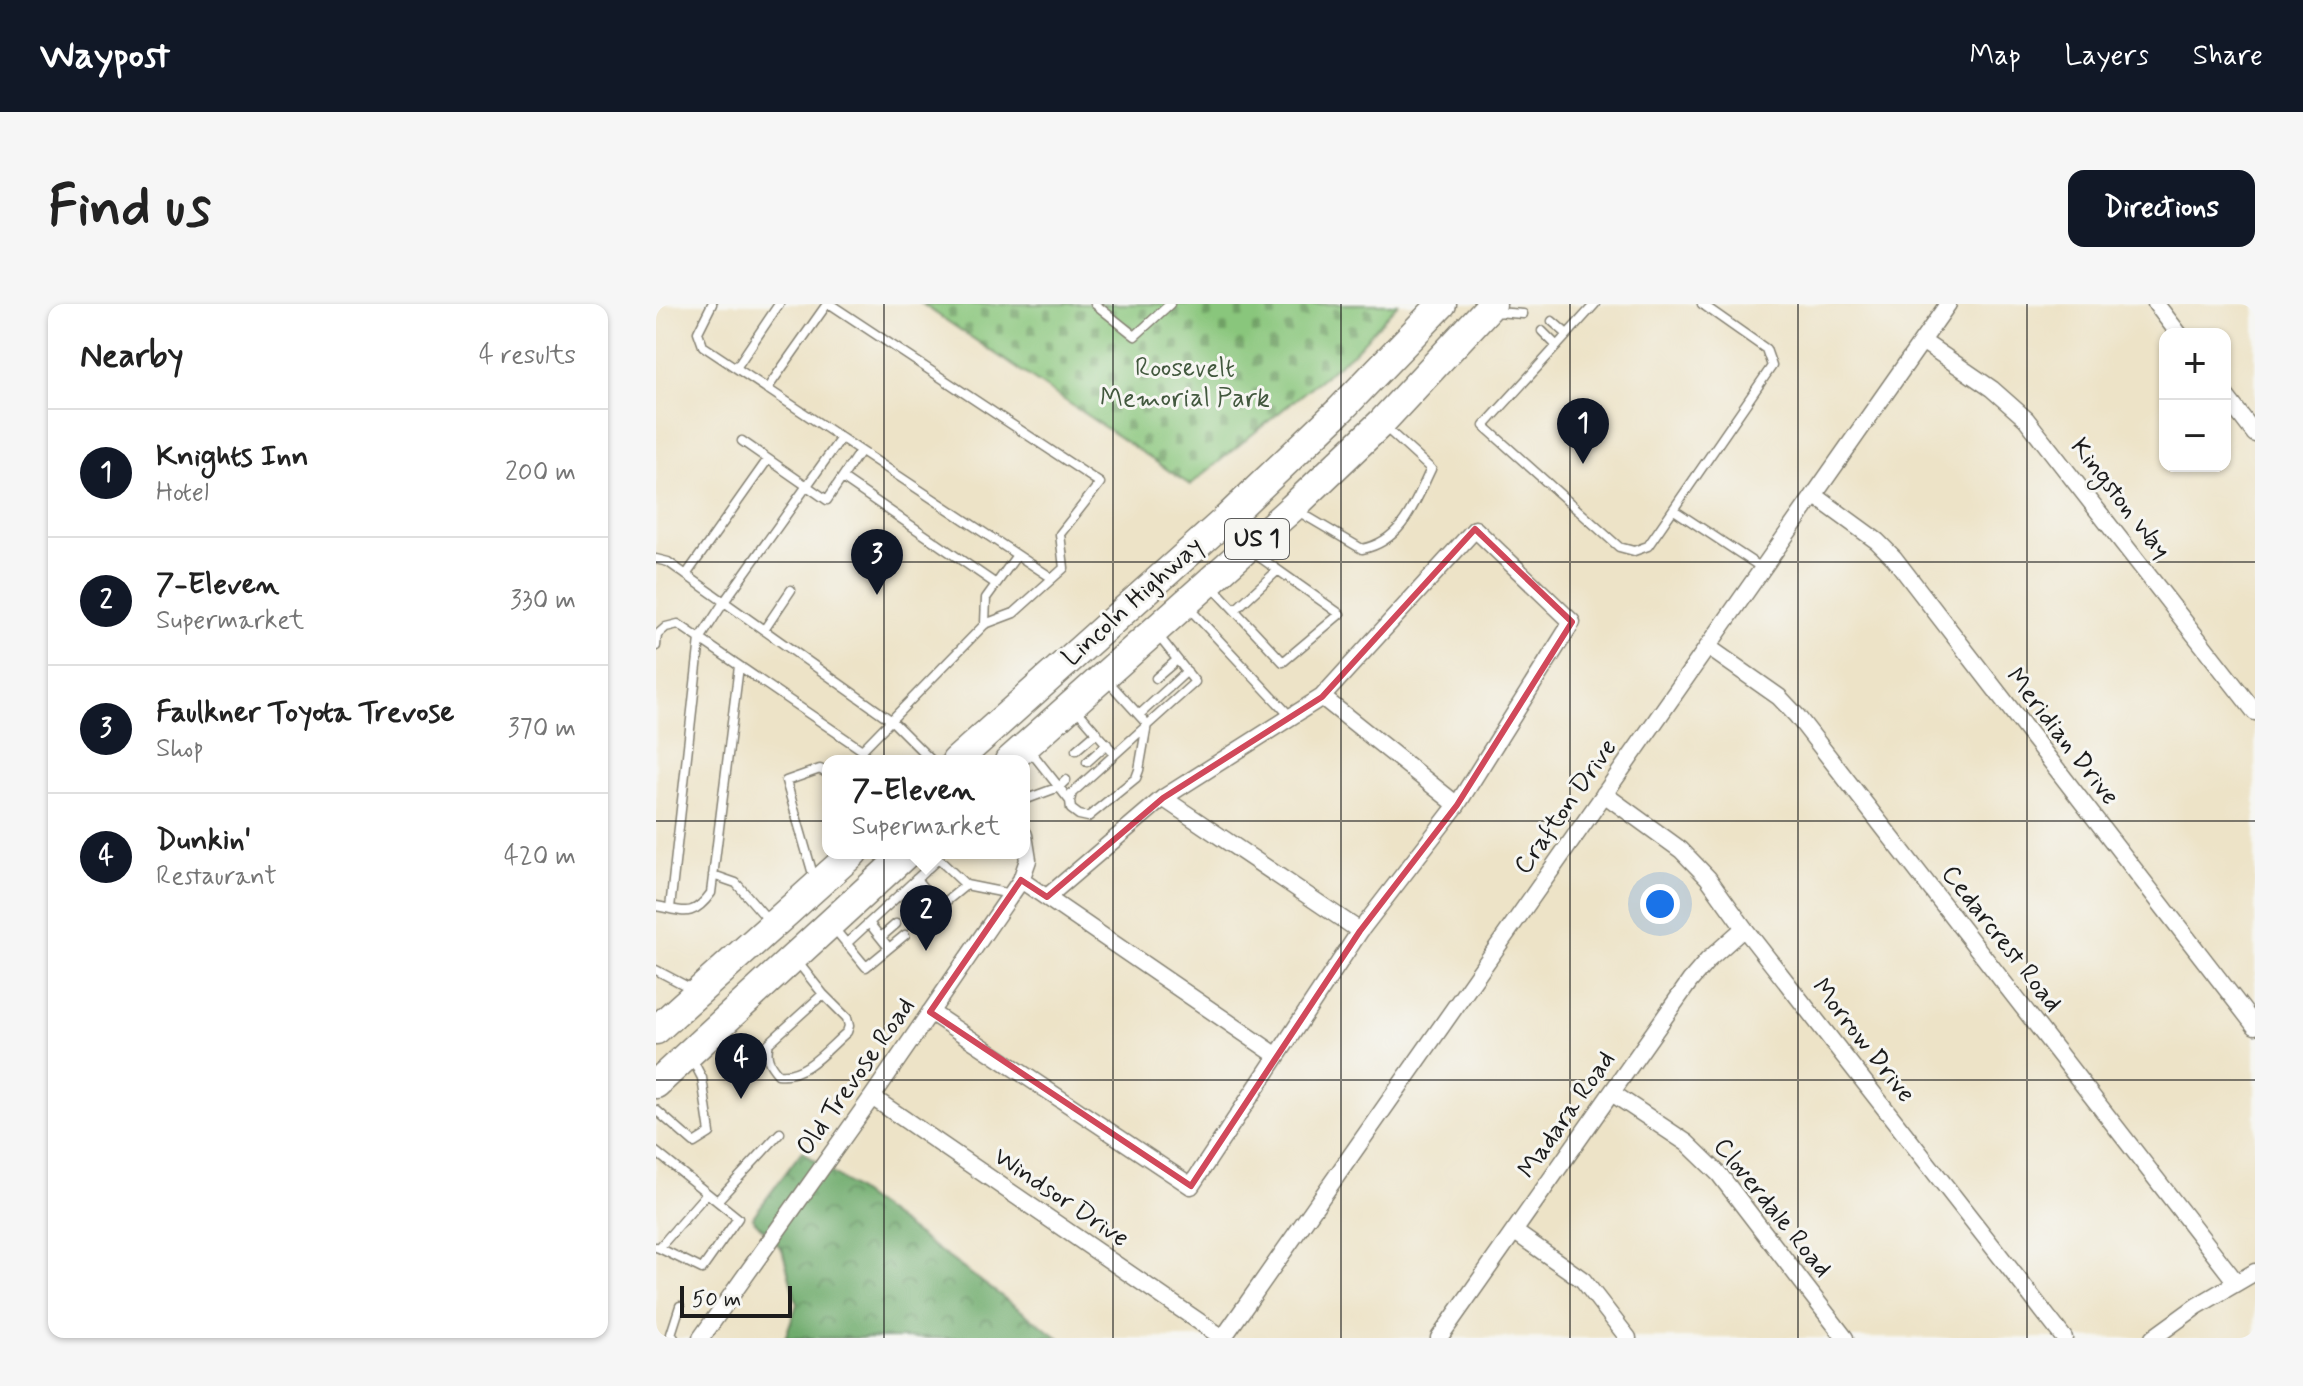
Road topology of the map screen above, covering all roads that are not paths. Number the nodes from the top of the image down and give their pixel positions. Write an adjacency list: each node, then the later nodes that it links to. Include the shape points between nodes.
1 (712, 304): 19 (lane, via 698,332 703,346)
2 (779, 304): 19 (lane)
3 (828, 304): 20 (lane); 39 (lane, via 1100,483 1060,534 1064,568)
4 (1095, 304): 5 (lane, via 1135,336)
5 (1170, 304)
6 (1442, 304): 70 (highway, Lincoln Highway / US 1, via 1223,522)
7 (1595, 304): 16 (lane)
8 (1702, 304): 32 (lane, via 1766,349 1772,366)
9 (1948, 304): 17 (street, Crafton Drive)
10 (2156, 304): 14 (street)
11 (1488, 309): 12 (lane); 22 (highway, Lincoln Highway / US 1)
12 (1523, 314)
13 (1552, 321): 16 (lane)
14 (2174, 328)
15 (1542, 331): 18 (lane)
16 (1567, 334): 18 (lane)
17 (1922, 341): 30 (street, Crafton Drive); 59 (street, Kingston Way, via 2026,419)
18 (1557, 346): 32 (lane, via 1484,426 1619,547 1634,551 1648,546)
19 (736, 368): 20 (lane)
20 (767, 389): 24 (lane)
21 (2229, 400): 23 (street)
22 (1381, 423): 31 (highway, Lincoln Highway / US 1); 31 (lane, via 1431,469 1406,521 1378,546 1362,549)
23 (2255, 434)
24 (841, 438): 26 (lane); 29 (lane)
25 (742, 441): 27 (lane)
26 (860, 451): 28 (lane); 34 (lane)
27 (768, 459): 29 (lane); 38 (lane)
28 (842, 478): 29 (lane, via 827,500); 41 (lane)
29 (806, 486): 43 (lane)
30 (1814, 495): 36 (street, Crafton Drive); 111 (street, Meridian Drive, via 1894,558)
31 (1292, 508): 33 (highway, Lincoln Highway / US 1)
32 (1674, 510): 36 (lane)
33 (1247, 548): 37 (lane); 40 (highway, Lincoln Highway / US 1)
34 (1017, 555): 39 (lane); 41 (lane)
35 (656, 559): 38 (lane)
36 (1762, 569): 51 (street, Crafton Drive)
37 (1278, 570): 45 (lane); 45 (lane, via 1340,614 1283,662)
38 (686, 575): 43 (lane)
39 (1052, 578): 46 (lane, via 1014,613)
40 (1208, 582): 44 (highway, Lincoln Highway / US 1); 45 (lane)
41 (996, 584): 46 (lane, via 986,598)
42 (791, 590): 47 (lane)
43 (724, 602): 47 (lane); 49 (lane)
44 (1185, 604): 48 (highway, Lincoln Highway / US 1); 61 (lane)
45 (1235, 610)
46 (985, 624): 62 (lane)
47 (764, 630): 62 (lane)
48 (1154, 631): 52 (lane); 55 (highway, Lincoln Highway / US 1)
49 (700, 639): 50 (lane, via 678,624 657,635); 53 (lane); 95 (lane)
50 (656, 646)
51 (1708, 647): 75 (street, Crafton Drive); 126 (street, Cedarcrest Road, via 1797,716)
52 (1177, 660): 54 (lane); 56 (lane)
53 (739, 666): 62 (lane, via 862,750); 84 (lane)
54 (1187, 671): 60 (lane); 63 (lane, via 1195,682)
55 (1103, 677): 58 (highway, Lincoln Highway / US 1); 60 (lane, via 1131,700)
56 (1156, 678)
57 (1322, 697): 61 (street); 79 (street); 79 (street, via 1475,529 1572,622)
58 (1072, 705): 64 (lane); 67 (highway, Lincoln Highway / US 1)
59 (2255, 712)
60 (1139, 715): 63 (lane)
61 (1291, 717): 78 (street)
62 (892, 721): 69 (lane)
63 (1147, 724): 68 (lane); 76 (lane, via 1136,778 1088,817 1071,809)
64 (1097, 732): 65 (lane); 66 (lane)
65 (1107, 744): 68 (lane); 72 (lane)
66 (1076, 750)
67 (1018, 754)
68 (1115, 754): 76 (lane)
69 (926, 755)
70 (963, 755)
71 (1030, 760): 74 (lane, via 1052,770)
72 (1087, 762)
73 (822, 770): 87 (lane, via 786,781)
74 (1063, 784): 76 (lane); 77 (lane)
75 (1604, 794): 100 (street, Morrow Drive, via 1681,850); 130 (street, Crafton Drive)
76 (1071, 797)
77 (1030, 798)
78 (1163, 798): 91 (street); 101 (street)
79 (1457, 805): 101 (street)
80 (846, 859): 87 (highway)
81 (938, 859): 86 (lane)
82 (1028, 859): 85 (street, Old Trevose Road)
83 (911, 866): 88 (highway); 90 (lane)
84 (713, 875): 95 (lane, via 711,893 701,907 691,912); 99 (lane, via 736,883)
85 (1021, 880): 89 (street, Old Trevose Road); 91 (street)
86 (966, 885): 89 (lane); 94 (lane)
87 (816, 886): 99 (highway)
88 (889, 886): 97 (lane); 102 (highway)
89 (1011, 894): 110 (street, Old Trevose Road)
90 (929, 895): 93 (lane); 94 (lane)
91 (1047, 897): 114 (street)
92 (656, 906): 95 (lane)
93 (917, 906)
94 (939, 907): 96 (lane)
95 (670, 908)
96 (927, 917)
97 (869, 923): 102 (lane); 104 (lane)
98 (896, 924): 104 (lane)
99 (773, 925): 108 (highway)
100 (1744, 928): 116 (street, Madara Road, via 1690,981); 134 (street, Morrow Drive)
101 (1360, 931): 114 (street)
102 (838, 933): 105 (lane, via 866,967); 106 (highway)
103 (905, 935): 105 (lane)
104 (881, 937): 105 (lane)
105 (889, 948)
106 (793, 956): 109 (lane); 113 (highway)
107 (656, 970): 108 (lane)
108 (698, 992): 112 (highway)
109 (823, 994): 109 (lane, via 769,1043 768,1063 778,1074 801,1072 847,1032 847,1018)
110 (930, 1012): 114 (street, via 1191,1186); 117 (street, Old Trevose Road)
111 (2255, 1026)
112 (656, 1030)
113 (689, 1053): 115 (highway); 118 (lane, via 702,1078 710,1133 694,1143)
114 (1276, 1055)
115 (656, 1084)
116 (1612, 1093): 123 (street, Madara Road); 133 (street, Cloverdale Road, via 1687,1143 1719,1174)
117 (872, 1097): 129 (street, Old Trevose Road); 130 (street, Windsor Drive)
118 (656, 1110)
119 (780, 1133): 122 (lane)
120 (656, 1152): 121 (lane)
121 (707, 1193): 122 (lane); 124 (lane)
122 (717, 1201): 124 (lane, via 738,1218 702,1269)
123 (1515, 1232): 131 (street, Madara Road); 132 (street, via 1583,1280)
124 (658, 1247)
125 (2255, 1272): 126 (street)
126 (2236, 1282): 135 (street)
127 (680, 1306): 128 (lane)
128 (674, 1338)
129 (701, 1338)
130 (1223, 1338)
131 (1439, 1338)
132 (1628, 1338)
133 (1845, 1338)
134 (2064, 1338)
135 (2153, 1338)

